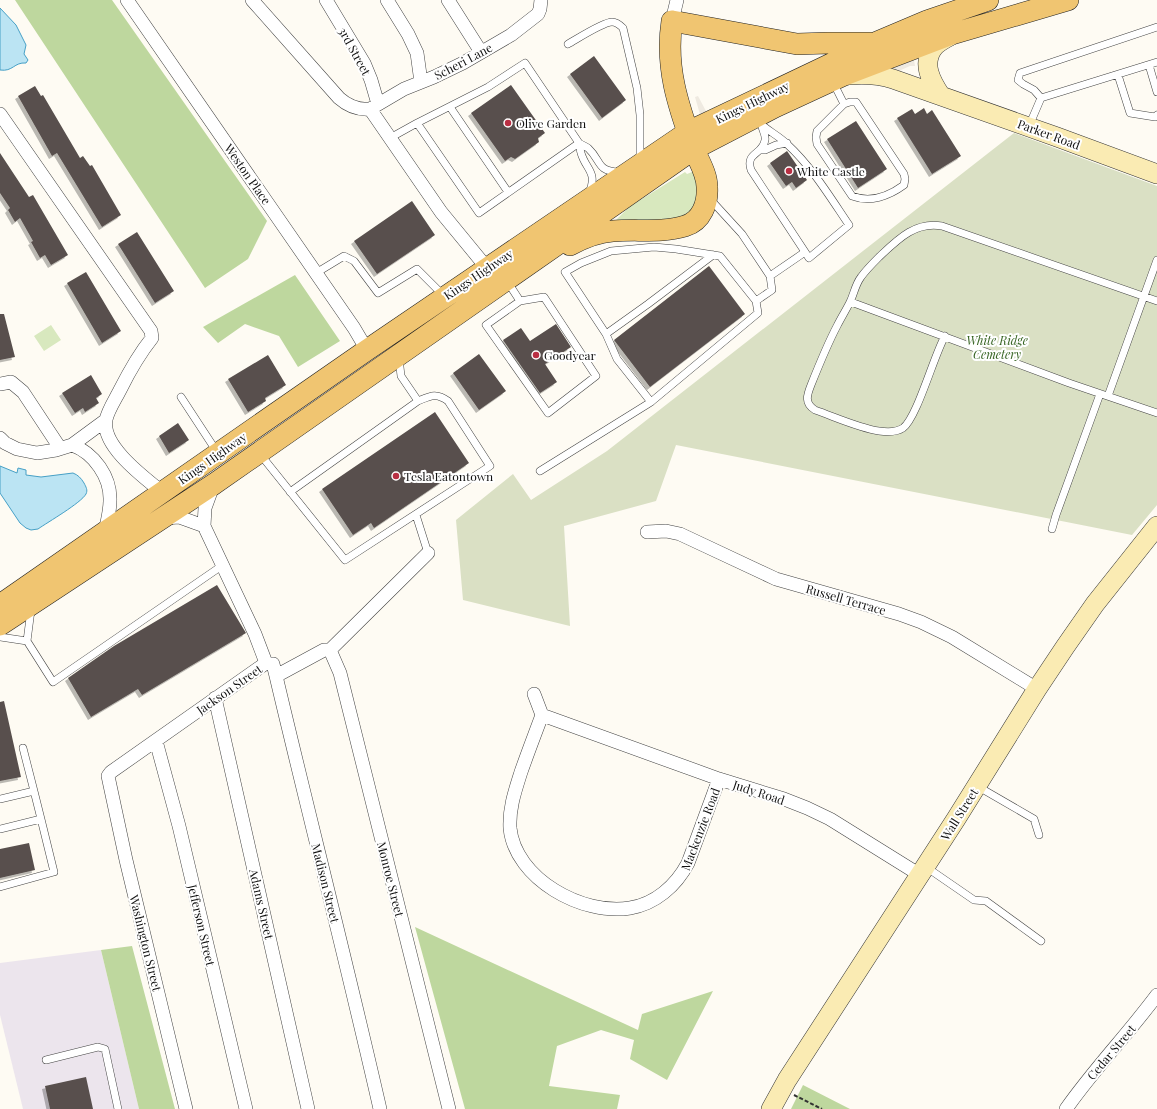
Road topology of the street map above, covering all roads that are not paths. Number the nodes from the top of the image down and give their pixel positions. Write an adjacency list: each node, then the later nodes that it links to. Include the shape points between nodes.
1 (127, 0): 47 (street, Weston Place)
2 (252, 0): 25 (street, via 339,98 355,109)
3 (326, 0): 25 (street, 3rd Street, via 372,80)
4 (387, 0): 20 (street, via 417,53)
5 (448, 0): 15 (street)
6 (541, 0): 15 (street, Scheri Lane, via 538,14 533,19)
7 (677, 0): 10 (street)
8 (988, 0): 13 (main road, Kings Highway, via 927,21)
9 (1068, 0): 12 (main road, Kings Highway)
10 (672, 21): 13 (main road, via 797,44); 33 (main road, via 669,43 671,69 676,96)
11 (1157, 27): 23 (lane, via 1020,72 1018,80)
12 (952, 34): 19 (main road, Kings Highway); 22 (street, via 934,46 928,58 932,82)
13 (875, 43): 33 (main road, Kings Highway)
14 (568, 44): 37 (lane, via 612,22 623,28 637,88 640,115)
15 (481, 52): 20 (street, Scheri Lane, via 446,72)
16 (1157, 62): 17 (lane)
17 (1149, 65): 18 (lane); 21 (lane)
18 (1118, 75): 23 (lane); 28 (lane, via 1130,113 1155,117)
19 (837, 78): 22 (street, Parker Road, via 880,75); 24 (lane); 29 (main road, Kings Highway)
20 (421, 82): 25 (street, Scheri Lane)
21 (1157, 92)
22 (941, 96): 31 (street, Parker Road)
23 (1041, 98): 31 (lane)
24 (844, 104): 24 (lane, via 856,102 904,174 904,185 893,193 865,200 852,196 817,144 817,131)
25 (374, 107): 32 (street)
26 (450, 107): 30 (lane); 34 (lane, via 525,63); 39 (lane)
27 (0, 114): 67 (street, via 151,331 152,338 124,382)
28 (1157, 115)
29 (758, 122): 33 (main road, Kings Highway); 35 (lane); 36 (lane, via 765,135 765,142)
30 (417, 123): 32 (lane); 39 (lane, via 479,213)
31 (1029, 127): 38 (street, Parker Road)
32 (390, 138): 46 (street, via 441,212)
33 (691, 141): 37 (main road, Kings Highway); 40 (main road, via 705,174 708,185); 45 (main road, Kings Highway)
34 (579, 143): 37 (lane, via 588,149 602,168 609,171 619,172); 39 (lane); 41 (lane, via 580,153 592,174 593,182)
35 (787, 144): 36 (lane); 42 (lane, via 816,177 848,225 809,258)
36 (760, 150): 42 (lane, via 751,157 751,170)
37 (637, 167): 41 (main road, Kings Highway)
38 (1157, 174)
39 (508, 192)
40 (707, 197): 45 (main road, via 702,213 686,226 612,231 586,237); 48 (lane, via 742,234)
41 (584, 202): 46 (main road, Kings Highway)
42 (804, 252): 48 (lane)
43 (713, 255): 53 (lane, via 720,256); 56 (lane); 56 (lane, via 654,247 611,251 565,272)
44 (1157, 260): 50 (lane)
45 (526, 266): 49 (main road, Kings Highway)
46 (487, 268): 51 (main road, Kings Highway)
47 (316, 273): 51 (lane, via 344,256 354,262 378,293 417,269); 58 (street, Weston Place)
48 (770, 276): 53 (lane, via 772,290)
49 (506, 280): 52 (lane); 59 (main road, Kings Highway)
50 (1145, 296): 54 (lane); 55 (lane, via 935,225 925,225 908,232 887,249 860,278); 62 (lane)
51 (444, 297): 58 (main road, Kings Highway)
52 (520, 301): 52 (lane, via 486,325 548,413 596,376 544,297)
53 (756, 301): 65 (lane, via 758,313)
54 (1157, 301)
55 (850, 302): 57 (lane); 57 (lane, via 807,394 807,401 810,407 867,429 879,431 903,428 914,412)
56 (606, 334): 65 (lane, via 617,359)
57 (945, 336): 61 (lane)
58 (367, 350): 71 (main road, Kings Highway)
59 (398, 355): 64 (lane, via 401,376); 70 (main road, Kings Highway)
60 (0, 384): 69 (street, via 11,382 24,392)
61 (1100, 394): 62 (lane); 80 (lane)
62 (1108, 396): 66 (lane)
63 (181, 397): 71 (lane)
64 (418, 401): 75 (lane); 76 (lane, via 434,395 441,395 448,401 490,466)
65 (651, 402): 72 (lane)
66 (1157, 414)
67 (106, 420): 69 (street); 74 (street, via 106,430 113,445 130,466)
68 (0, 438): 69 (street, via 18,449 36,453)
69 (66, 447): 81 (street, via 82,448 104,473 110,502)
70 (258, 453): 73 (main road, Kings Highway); 75 (lane)
71 (218, 454): 74 (main road, Kings Highway)
72 (540, 471)
73 (214, 484): 77 (main road, Kings Highway); 78 (street, via 205,508)
74 (162, 492): 81 (main road, Kings Highway)
75 (290, 492): 76 (lane, via 345,560)
76 (416, 515): 83 (lane)
77 (161, 518): 78 (street, via 179,517); 85 (main road, Kings Highway)
78 (204, 526): 84 (street, Jackson Street)
79 (1157, 526): 93 (street, Wall Street, via 1095,604)
80 (1052, 529)
81 (105, 532): 86 (main road, Kings Highway)
82 (647, 532): 93 (street, Russell Terrace, via 666,531 680,534 776,579 921,622 952,637)
83 (428, 553): 90 (street, Jackson Street)
84 (223, 565): 89 (lane, via 53,682); 91 (street, Jackson Street)
85 (33, 603): 87 (main road, Kings Highway); 89 (lane)
86 (0, 605)
87 (0, 625)
88 (0, 637): 89 (lane)
89 (27, 642)
90 (330, 650): 92 (street, Jackson Street, via 324,650); 117 (street, Monroe Street, via 340,673)
91 (266, 663): 92 (street, Madison Street, via 273,664); 95 (street, Jackson Street)
92 (276, 676): 116 (street, Madison Street)
93 (1037, 689): 101 (street, Wall Street)
94 (534, 694): 96 (street)
95 (215, 698): 97 (street, Jackson Street); 115 (street, Adams Street)
96 (542, 715): 100 (street, Judy Road); 100 (street, Mackenzie Road, via 512,799 511,833 518,853 532,873 547,885 575,900 616,910 642,905 670,888 682,875 688,863)
97 (156, 741): 99 (street, Jackson Street); 114 (street, Jefferson Street, via 179,826)
98 (23, 748): 102 (lane)
99 (108, 776): 113 (street, Washington Street)
100 (719, 779): 107 (street, Judy Road, via 784,799 830,819)
101 (976, 786): 106 (lane, via 1034,819); 107 (street, Wall Street)
102 (34, 791): 103 (lane); 104 (lane)
103 (0, 800)
104 (41, 819): 105 (lane); 108 (lane, via 54,872)
105 (0, 829)
106 (1039, 835)
107 (923, 871): 109 (lane, via 974,900 986,901); 118 (street, Wall Street, via 854,975)
108 (0, 888)
109 (1041, 941)
110 (1157, 995): 119 (street, Cedar Street)
111 (46, 1060): 112 (lane, via 98,1047 105,1049)
112 (118, 1109)
113 (186, 1109)
114 (246, 1109)
115 (308, 1109)
116 (380, 1109)
117 (449, 1109)
118 (771, 1109)
119 (1066, 1109)

